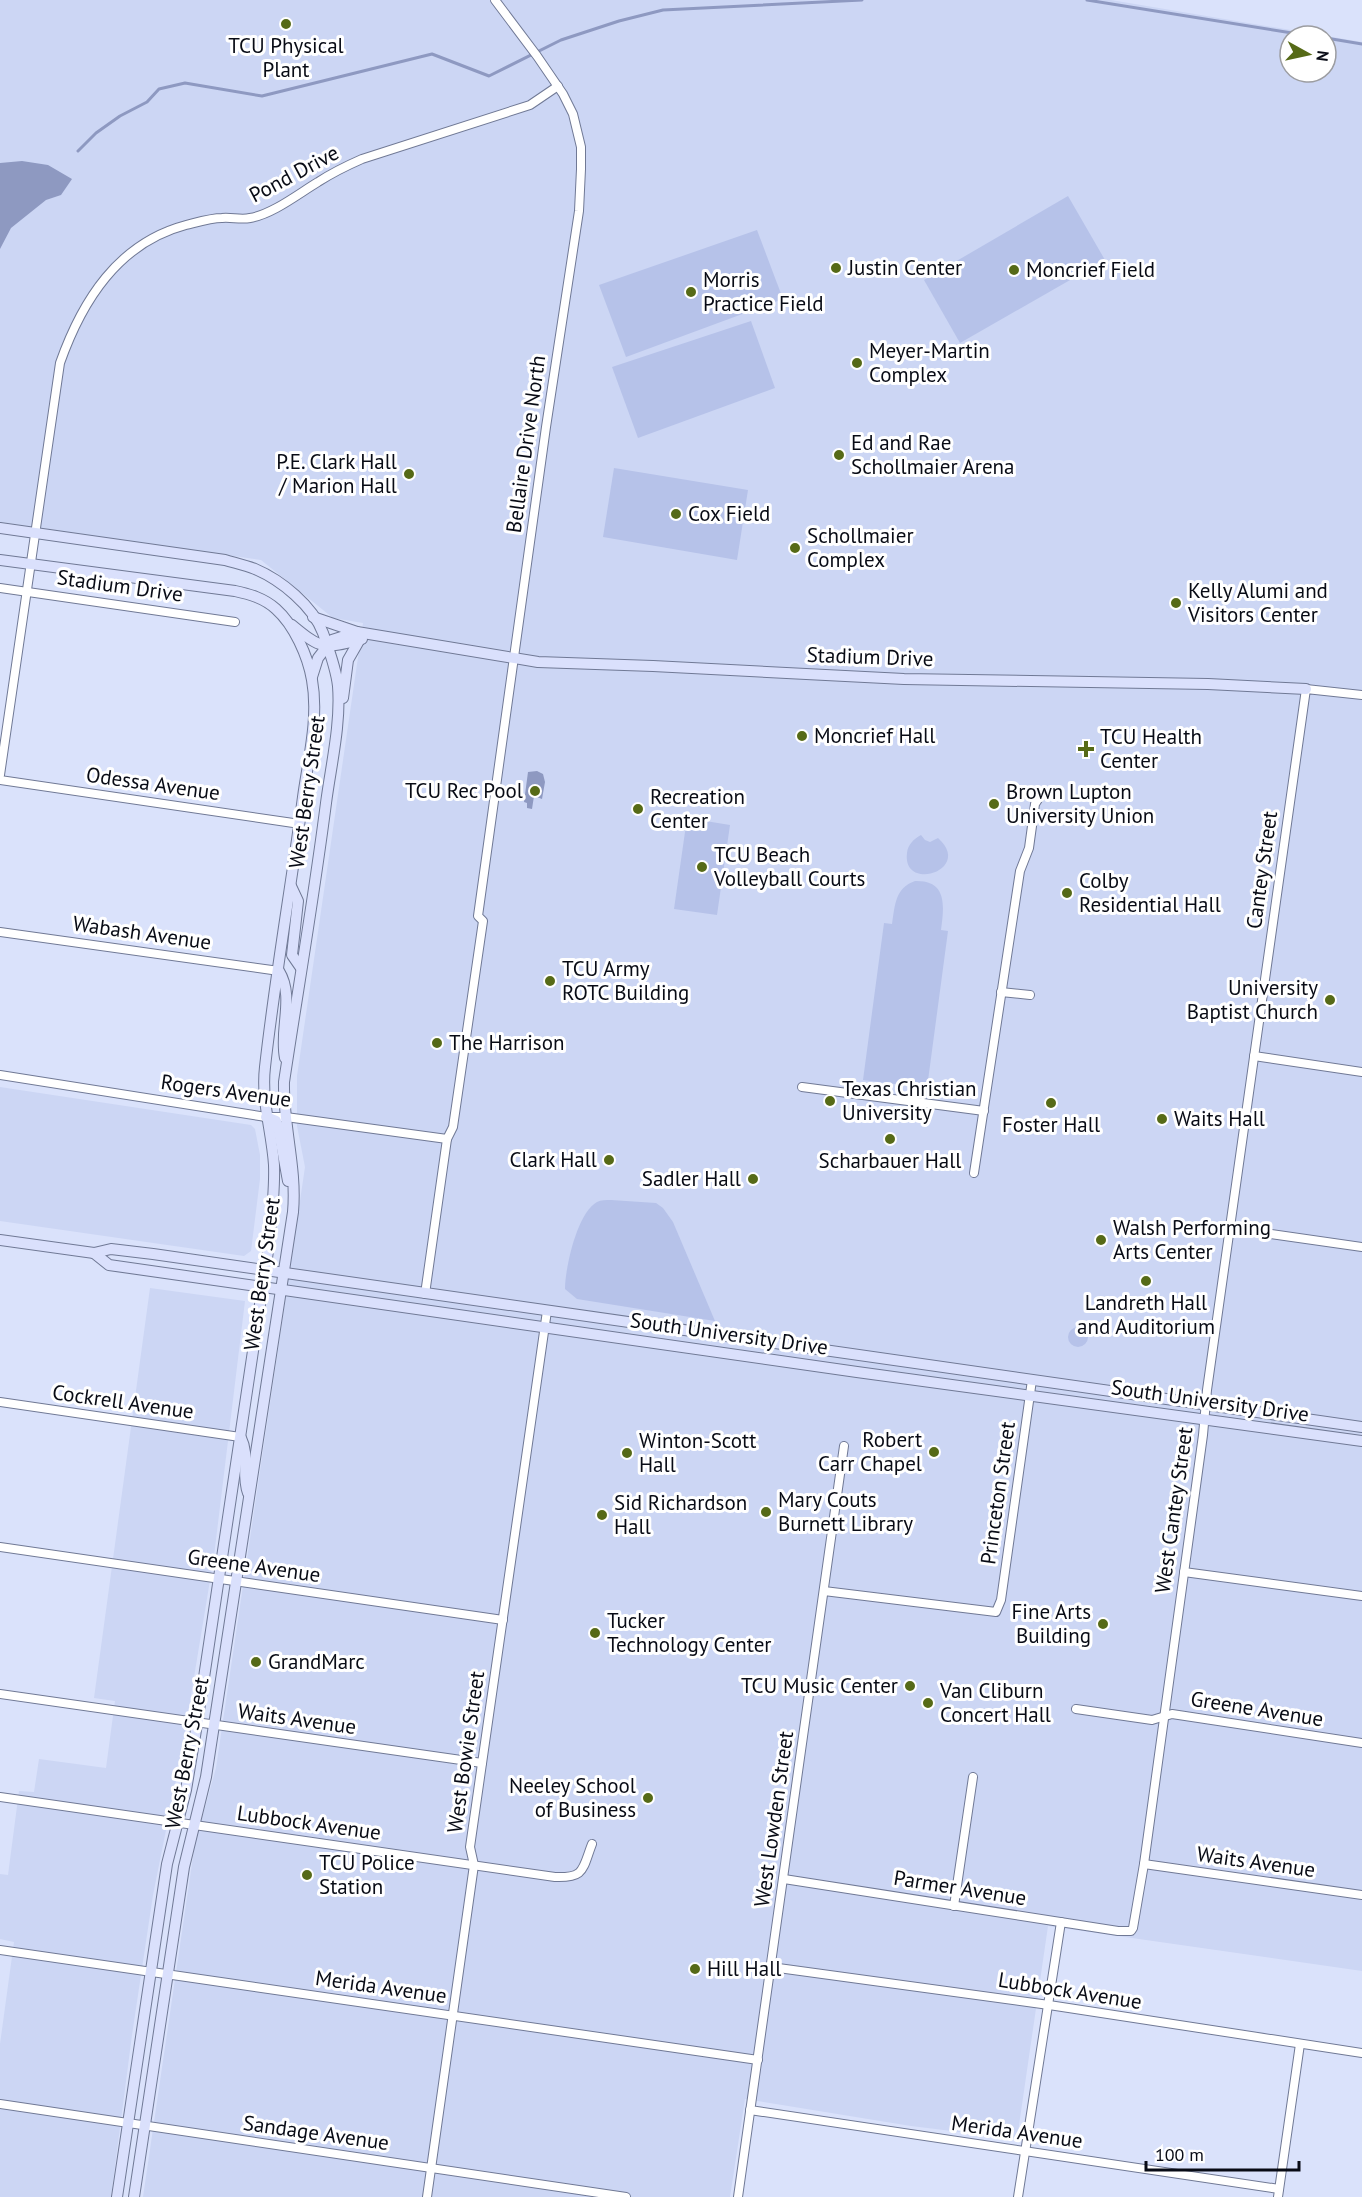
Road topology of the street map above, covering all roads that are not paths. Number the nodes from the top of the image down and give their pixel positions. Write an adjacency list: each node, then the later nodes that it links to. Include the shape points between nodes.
1 (495, 0): 2 (street, Bellaire Drive North)
2 (558, 86): 4 (street, Pond Drive, via 530,105 336,170 291,201 250,218 185,225 128,255 83,308 60,363); 14 (street, Bellaire Drive North, via 573,114 581,147 579,211)
3 (0, 528): 4 (main road, West Berry Street)
4 (35, 534): 6 (street, Pond Drive); 9 (main road, West Berry Street, via 241,564 282,585)
5 (0, 560): 6 (main road, West Berry Street)
6 (32, 565): 8 (street, Pond Drive); 10 (main road, West Berry Street, via 235,591 264,601)
7 (0, 588): 8 (street, Stadium Drive)
8 (26, 591): 11 (street, Stadium Drive); 19 (street, Pond Drive)
9 (313, 617): 12 (main road); 13 (main road, West Berry Street)
10 (285, 619): 13 (main road, via 307,639); 15 (main road, West Berry Street)
11 (235, 622)
12 (358, 636): 13 (main road, Stadium Drive, via 333,639); 14 (main road, Stadium Drive, via 378,634); 18 (main road, via 348,660)
13 (327, 646): 15 (main road); 18 (main road, West Berry Street, via 338,684)
14 (515, 658): 16 (main road, Stadium Drive, via 904,679); 37 (street, Bellaire Drive North, via 478,916 483,921 469,1022 453,1127)
15 (312, 677): 22 (main road, West Berry Street, via 314,717)
16 (1306, 688): 17 (street, Stadium Drive); 29 (street, Cantey Street)
17 (1362, 695)
18 (334, 746): 25 (main road, West Berry Street)
19 (0, 775)
20 (0, 780): 22 (street, Odessa Avenue)
21 (1042, 793): 27 (street, via 1035,804 1029,848 1020,871)
22 (300, 824): 23 (main road, West Berry Street)
23 (291, 886): 25 (main road, via 298,901 292,955); 26 (main road, West Berry Street)
24 (0, 932): 26 (street, Wabash Avenue)
25 (301, 968): 30 (main road, West Berry Street)
26 (279, 971): 30 (main road, via 287,991 282,1046); 35 (main road, West Berry Street, via 265,1067)
27 (1001, 992): 28 (street); 34 (street)
28 (1030, 996)
29 (1254, 1056): 31 (street); 40 (street, West Cantey Street)
30 (287, 1067): 36 (main road, West Berry Street)
31 (1362, 1072)
32 (0, 1075): 35 (street, Rogers Avenue)
33 (802, 1087): 34 (street)
34 (984, 1112): 38 (street)
35 (266, 1117): 36 (street, Rogers Avenue); 39 (main road, via 278,1126); 44 (main road, West Berry Street, via 274,1189)
36 (286, 1117): 37 (street, Rogers Avenue); 39 (main road, West Berry Street)
37 (447, 1139): 48 (street)
38 (974, 1173)
39 (293, 1192): 45 (main road, West Berry Street)
40 (1229, 1228): 42 (street); 54 (street, West Cantey Street)
41 (0, 1240): 43 (main road, South University Drive)
42 (1362, 1247)
43 (94, 1253): 44 (main road, South University Drive, via 111,1249); 46 (main road, South University Drive, via 109,1265)
44 (265, 1270): 45 (main road, South University Drive); 46 (main road, West Berry Street)
45 (283, 1273): 47 (main road, West Berry Street); 48 (main road, South University Drive)
46 (262, 1286): 47 (main road, South University Drive); 57 (main road, West Berry Street)
47 (280, 1288): 50 (main road, South University Drive); 60 (main road, West Berry Street)
48 (425, 1293): 49 (main road, South University Drive)
49 (547, 1311): 50 (street, West Bowie Street); 51 (main road, South University Drive)
50 (545, 1327): 52 (main road, South University Drive); 67 (street, West Bowie Street)
51 (1032, 1380): 52 (street, Princeton Street); 54 (main road, South University Drive)
52 (1030, 1397): 55 (main road, South University Drive); 65 (street, Princeton Street, via 998,1610 992,1613)
53 (0, 1402): 57 (street, Cockrell Avenue)
54 (1205, 1404): 55 (street, West Cantey Street); 56 (main road, South University Drive)
55 (1204, 1419): 58 (main road, South University Drive); 62 (street, West Cantey Street)
56 (1362, 1426)
57 (240, 1437): 60 (main road, via 245,1447 244,1483); 63 (main road, West Berry Street)
58 (1362, 1441)
59 (844, 1446): 65 (street, West Lowden Street)
60 (250, 1496): 64 (main road, West Berry Street)
61 (0, 1548): 63 (street, Greene Avenue)
62 (1184, 1572): 66 (street); 70 (street, West Cantey Street)
63 (219, 1580): 64 (street, Greene Avenue); 71 (main road, West Berry Street)
64 (236, 1582): 67 (street, Greene Avenue); 72 (main road, West Berry Street)
65 (824, 1591): 82 (street, West Lowden Street)
66 (1362, 1596)
67 (503, 1620): 74 (street, West Bowie Street)
68 (0, 1694): 71 (street, Waits Avenue)
69 (1076, 1709): 70 (street, Greene Avenue, via 1152,1720)
70 (1164, 1717): 73 (street, Greene Avenue, via 1172,1714); 80 (street, West Cantey Street)
71 (197, 1724): 72 (street, Waits Avenue); 77 (main road, West Berry Street, via 186,1790)
72 (214, 1726): 74 (street, Waits Avenue); 78 (main road, West Berry Street)
73 (1362, 1743)
74 (482, 1763): 81 (street, West Bowie Street, via 470,1847)
75 (974, 1777): 84 (street)
76 (0, 1797): 77 (street, Lubbock Avenue)
77 (176, 1821): 78 (street, Lubbock Avenue); 89 (main road, West Berry Street)
78 (194, 1824): 81 (street, Lubbock Avenue); 90 (main road, West Berry Street)
79 (592, 1844): 81 (street, Lubbock Avenue, via 582,1871 573,1878)
80 (1144, 1864): 83 (street, Waits Avenue); 86 (street, West Cantey Street)
81 (474, 1865): 92 (street, West Bowie Street)
82 (784, 1879): 84 (street, Parmer Avenue); 88 (street, West Lowden Street)
83 (1362, 1895)
84 (954, 1906): 85 (street, Parmer Avenue)
85 (1062, 1922): 86 (street, Parmer Avenue); 91 (street)
86 (1131, 1931)
87 (0, 1950): 89 (street, Merida Avenue)
88 (771, 1966): 91 (street, Lubbock Avenue); 95 (street, West Lowden Street)
89 (151, 1972): 90 (street, Merida Avenue); 98 (main road, West Berry Street)
90 (169, 1974): 92 (street, Merida Avenue); 99 (main road, West Berry Street)
91 (1049, 2005): 93 (street, Lubbock Avenue); 100 (street)
92 (454, 2016): 95 (street, Merida Avenue); 101 (street, West Bowie Street)
93 (1300, 2044): 94 (street, Lubbock Avenue); 102 (street)
94 (1362, 2053)
95 (758, 2060): 97 (street, West Lowden Street)
96 (0, 2104): 98 (street, Sandage Avenue)
97 (750, 2110): 100 (street, Merida Avenue); 107 (street, West Lowden Street)
98 (129, 2123): 99 (street, Sandage Avenue); 103 (main road, West Berry Street)
99 (146, 2126): 101 (street, Sandage Avenue); 104 (main road, West Berry Street)
100 (1026, 2151): 102 (street, Merida Avenue); 108 (street)
101 (431, 2168): 105 (street, West Bowie Street); 106 (street, Sandage Avenue)
102 (1278, 2193)
103 (117, 2197)
104 (134, 2197)
105 (427, 2197)
106 (626, 2197)
107 (738, 2197)
108 (1018, 2197)

